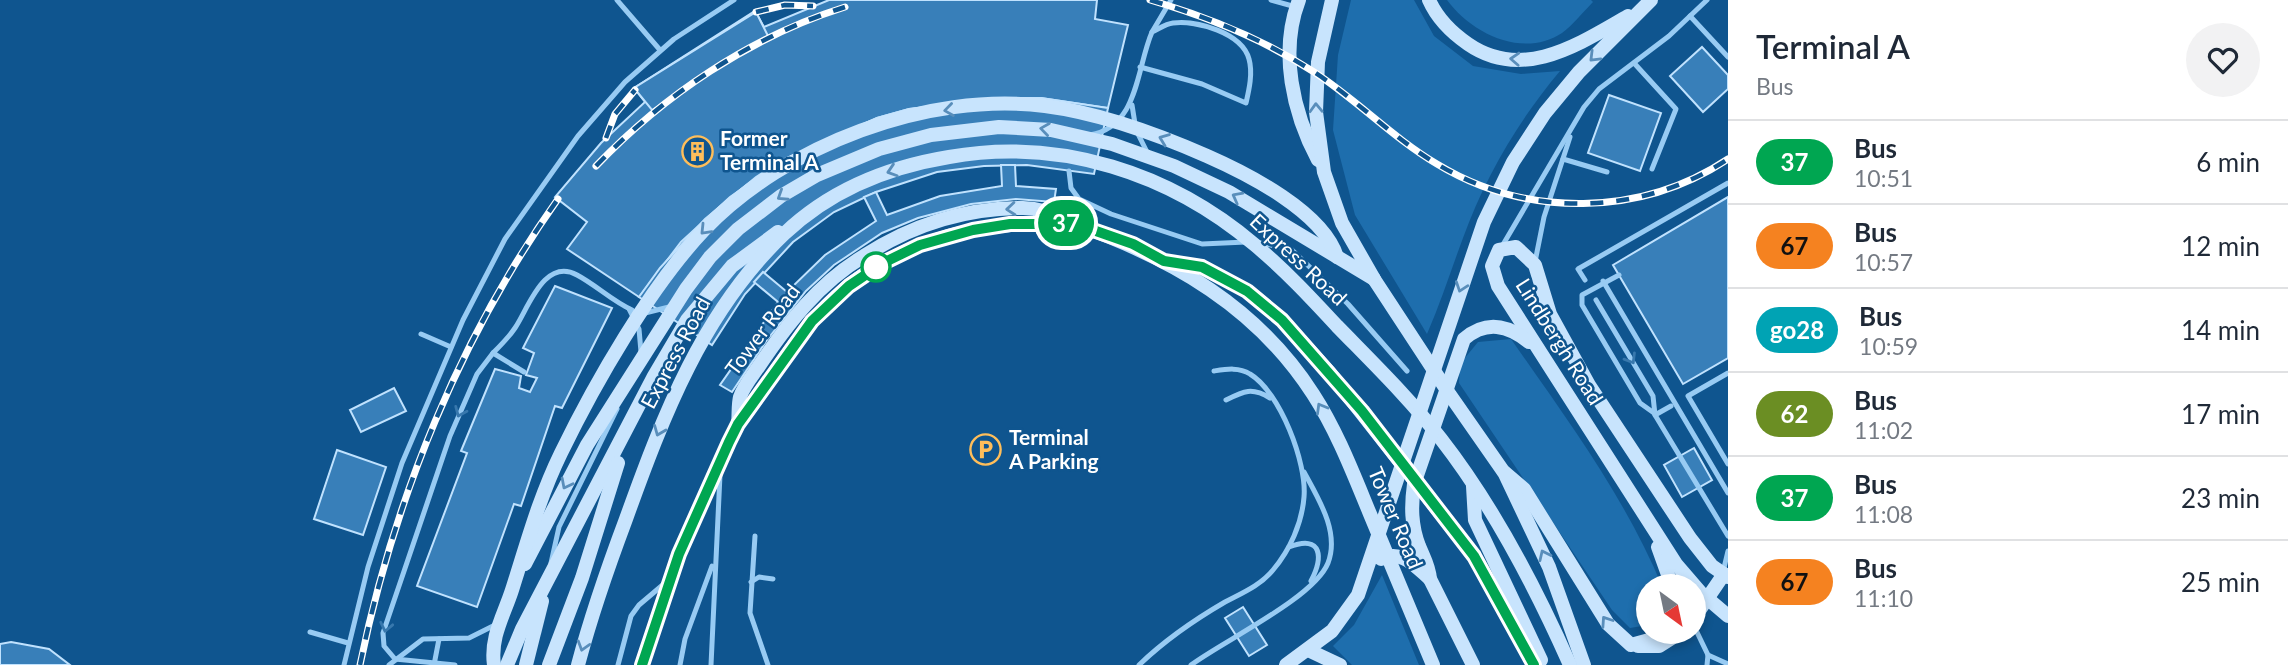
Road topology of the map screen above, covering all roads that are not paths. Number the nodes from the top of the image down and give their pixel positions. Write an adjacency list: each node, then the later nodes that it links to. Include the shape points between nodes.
1 (617, 0): 12 (lane)
2 (734, 0): 12 (lane)
3 (1171, 0): 11 (lane)
4 (1271, 0): 8 (lane)
5 (1332, 0): 23 (street, one-way to 5, via 1317,126 1317,79)
6 (1429, 0): 9 (street, one-way to 6, via 1570,49 1514,60 1493,56 1463,41)
7 (1707, 0): 10 (lane)
8 (1298, 3): 23 (street, via 1290,71 1303,132)
9 (1646, 4): 73 (street, one-way to 73, via 1556,99 1505,178 1484,222)
10 (1690, 16): 13 (lane); 14 (lane)
11 (1152, 32): 15 (lane); 15 (lane, via 1167,24 1192,24 1240,43 1249,59 1246,103 1202,84)
12 (660, 50): 39 (lane, via 614,93 524,208)
13 (1728, 57)
14 (1634, 63): 17 (lane, via 1600,89); 21 (lane, via 1676,109)
15 (1140, 67): 16 (lane)
16 (1133, 98): 18 (lane); 19 (lane, via 1139,138)
17 (1573, 127): 20 (lane); 27 (lane)
18 (1110, 137): 19 (street); 36 (street, one-way to 36, via 1026,127 965,129 856,157 805,181 748,221 710,257)
19 (1154, 158): 28 (street, one-way to 19, via 1239,197)
20 (1563, 159): 24 (lane); 30 (lane, via 1544,217)
21 (1652, 169)
22 (1069, 171): 44 (lane, via 1071,188 1079,200 1111,214 1202,244 1241,242 1291,249)
23 (1324, 172): 32 (street, via 1342,223)
24 (1607, 172)
25 (1728, 183): 33 (lane, via 1578,269)
26 (820, 205): 53 (street, via 732,266 704,296 677,336); 60 (street, Express Road, one-way to 26, via 1444,442 1390,380 1279,266 1237,230 1143,176 1104,163 1038,153 954,156 877,176); 101 (street, Express Road, one-way to 101, via 764,255 698,347 643,472)
27 (1499, 250): 30 (street, Lindbergh Road, via 1516,247); 41 (street, Lindbergh Road, via 1493,275)
28 (1337, 257): 32 (street); 77 (street, one-way to 77, via 1333,243 1315,222 1221,162 1164,138 1045,106 952,109 864,130 790,164 704,230 620,349 565,445 532,520)
29 (1164, 261): 54 (street, Tower Road, one-way to 54, via 1133,244 1076,224 1010,224 920,245 849,286 812,321 738,424); 112 (street, Tower Road, one-way to 29, via 1352,469 1317,400 1274,344 1222,298); 114 (street, via 1202,267 1228,280 1282,320 1338,382 1474,556)
30 (1535, 265): 69 (street, Lindbergh Road, via 1566,347 1683,528 1712,566)
31 (1619, 275): 34 (lane)
32 (1374, 279): 57 (street)
33 (1585, 280)
34 (1601, 283): 52 (lane, via 1582,295 1584,310 1640,403); 59 (lane)
35 (1596, 300): 52 (lane, one-way to 52, via 1653,396)
36 (678, 302): 37 (lane, via 651,313); 42 (street)
37 (629, 309): 40 (lane, via 577,274 559,272 541,283 514,330); 42 (lane, via 639,329)
38 (421, 334): 39 (lane)
39 (451, 347): 83 (lane, via 393,488)
40 (494, 353): 45 (lane); 91 (lane, one-way to 91, via 477,374 450,436 389,614 384,646)
41 (1542, 356): 62 (street, Lindbergh Road); 72 (street, via 1521,336 1502,327 1474,330 1459,348 1413,494 1413,525)
42 (640, 363): 75 (lane, via 559,527); 77 (street, one-way to 77, via 577,463)
43 (1214, 371): 48 (lane, via 1228,368 1250,374)
44 (1407, 371)
45 (524, 372)
46 (1728, 373): 47 (lane)
47 (1688, 396): 50 (lane); 55 (lane)
48 (1273, 399): 49 (lane, via 1249,389); 56 (lane)
49 (1226, 400)
50 (1680, 401)
51 (1671, 406): 52 (lane)
52 (1654, 414): 64 (lane)
53 (627, 432): 75 (street); 100 (street, via 586,566)
54 (722, 458): 67 (lane); 70 (street, Tower Road)
55 (1728, 464)
56 (1303, 470): 65 (lane, via 1304,497); 76 (lane, via 1323,507 1330,534 1329,561)
57 (1503, 471): 87 (street, one-way to 57, via 1608,624 1524,489); 117 (street, one-way to 57, via 1549,567)
58 (1728, 475): 59 (lane)
59 (1720, 480): 61 (lane)
60 (1473, 485): 115 (street, via 1475,520); 116 (street, Express Road, via 1519,561)
61 (1728, 493)
62 (1640, 508): 68 (street); 78 (street, Lindbergh Road, via 1676,564)
63 (755, 536): 74 (lane)
64 (1728, 536)
65 (1289, 547): 76 (lane, via 1301,542 1318,550 1320,558); 89 (lane, via 1262,581)
66 (1728, 551): 69 (lane, via 1723,562)
67 (714, 560): 104 (lane); 105 (lane)
68 (1667, 574)
69 (1726, 575): 78 (street)
70 (670, 578): 102 (lane, via 635,610); 103 (street, Tower Road)
71 (773, 579): 74 (lane, via 759,577)
72 (1430, 579): 73 (street, via 1409,559 1393,555 1381,559); 113 (street)
73 (1364, 580): 88 (street, via 1341,621)
74 (751, 582): 106 (lane, via 750,613)
75 (547, 583): 98 (street); 99 (street)
76 (1310, 584): 109 (lane)
77 (512, 590): 80 (street)
78 (1707, 600): 79 (street, Lindbergh Road)
79 (1728, 616)
80 (500, 621): 82 (lane, via 469,638); 97 (street)
81 (310, 632): 83 (lane)
82 (439, 639): 91 (lane, via 416,642); 92 (lane)
83 (348, 643): 94 (lane)
84 (1636, 644): 87 (street)
85 (1662, 644): 87 (street)
86 (1703, 644): 90 (lane)
87 (1631, 645)
88 (1308, 650): 110 (street); 111 (street)
89 (1152, 652): 107 (lane); 108 (lane)
90 (1708, 655): 93 (lane); 118 (lane)
91 (395, 659): 92 (lane); 95 (lane)
92 (434, 663): 96 (lane)
93 (1728, 664)
94 (344, 665)
95 (389, 665)
96 (455, 665)
97 (494, 665)
98 (507, 665)
99 (526, 665)
100 (549, 665)
101 (578, 665)
102 (618, 665)
103 (642, 665)
104 (680, 665)
105 (711, 665)
106 (768, 665)
107 (1139, 665)
108 (1147, 665)
109 (1191, 665)
110 (1286, 665)
111 (1339, 665)
112 (1433, 665)
113 (1473, 665)
114 (1534, 665)
115 (1542, 665)
116 (1570, 665)
117 (1584, 665)
118 (1707, 665)

